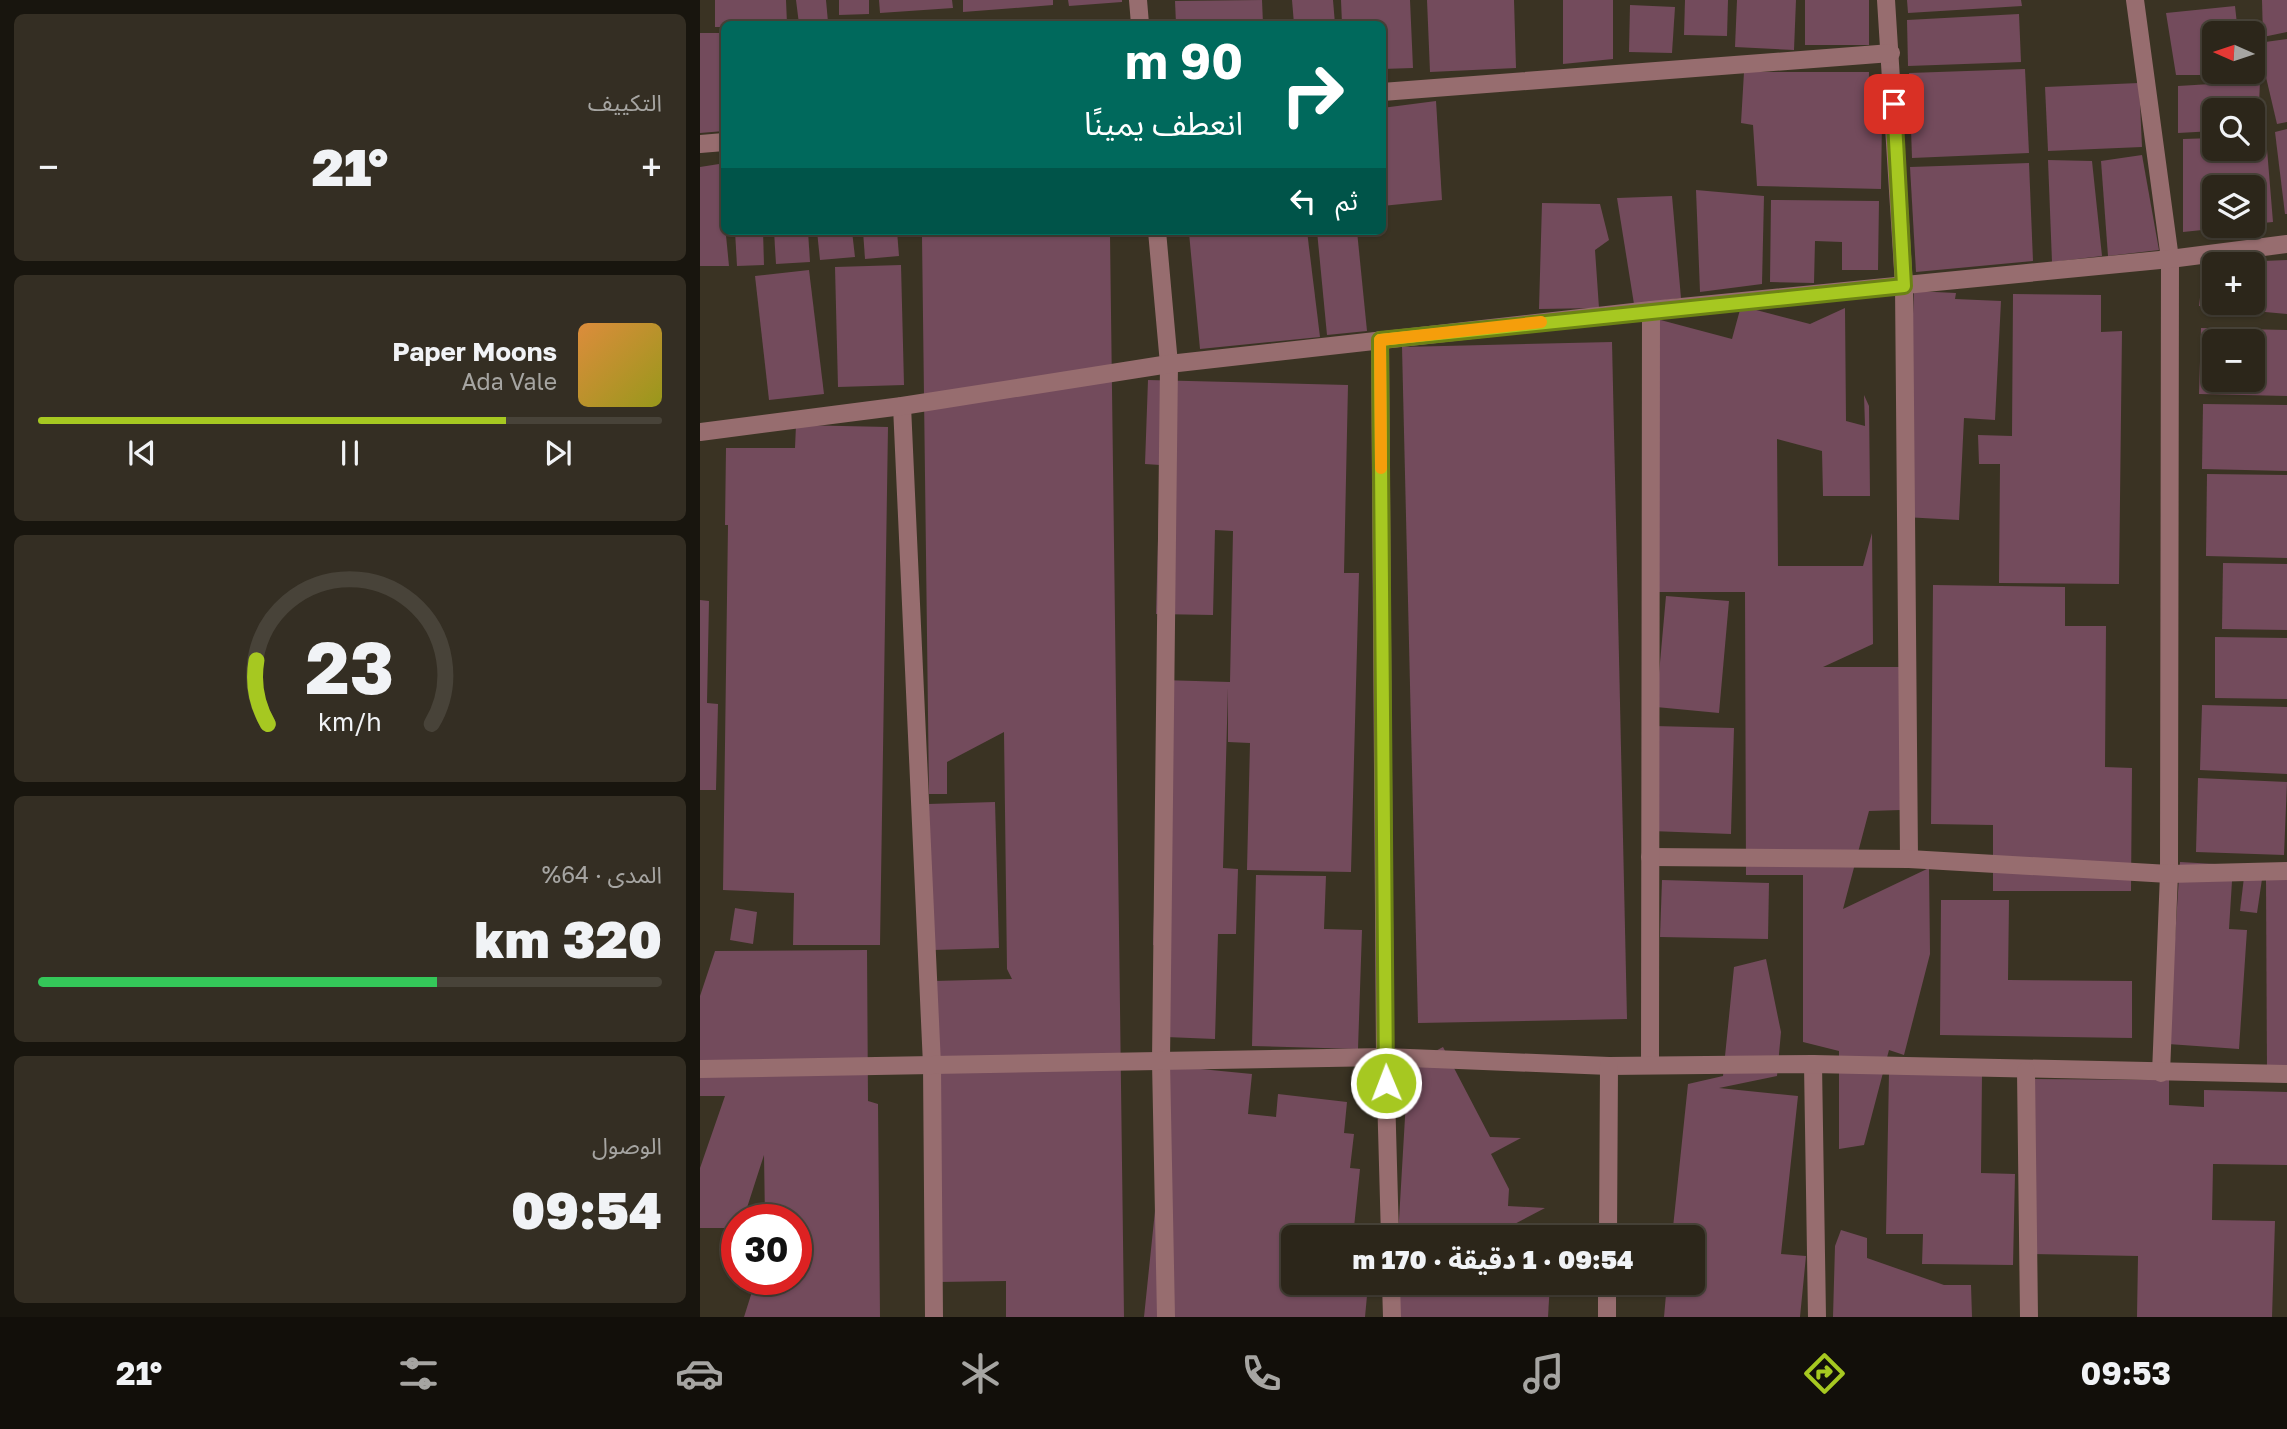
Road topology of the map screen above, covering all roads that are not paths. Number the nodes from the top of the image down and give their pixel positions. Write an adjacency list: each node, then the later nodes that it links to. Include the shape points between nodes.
1 (1138, 0): 4 (street)
2 (1886, 0): 5 (street)
3 (2135, 0): 11 (street)
4 (1140, 21)
5 (1891, 53): 6 (street); 12 (street)
6 (1386, 92)
7 (721, 142): 8 (street)
8 (700, 144)
9 (1157, 235): 15 (street)
10 (2287, 244): 11 (street)
11 (2170, 259): 12 (street); 21 (street)
12 (1904, 286): 13 (street); 19 (street)
13 (1651, 310): 14 (street); 18 (street)
14 (1380, 340): 15 (street); 22 (street)
15 (1169, 364): 16 (street); 23 (street)
16 (902, 406): 17 (street); 25 (street)
17 (700, 432)
18 (1650, 857): 19 (street); 26 (street)
19 (1909, 859): 21 (street)
20 (2287, 871): 21 (street)
21 (2169, 874): 30 (street)
22 (1385, 1057): 23 (street); 27 (street); 32 (street)
23 (1161, 1061): 25 (street); 37 (street)
24 (1813, 1064): 26 (street); 29 (street); 40 (street)
25 (932, 1065): 28 (street); 36 (street)
26 (1650, 1065): 27 (street)
27 (1609, 1066): 33 (street)
28 (700, 1069)
29 (2026, 1071): 30 (street); 41 (street)
30 (2161, 1073): 31 (street)
31 (2287, 1074)
32 (1390, 1225)
33 (1608, 1225)
34 (1391, 1295): 38 (street)
35 (1607, 1295): 39 (street)
36 (934, 1317)
37 (1166, 1317)
38 (1392, 1317)
39 (1607, 1317)
40 (1817, 1317)
41 (2029, 1317)

